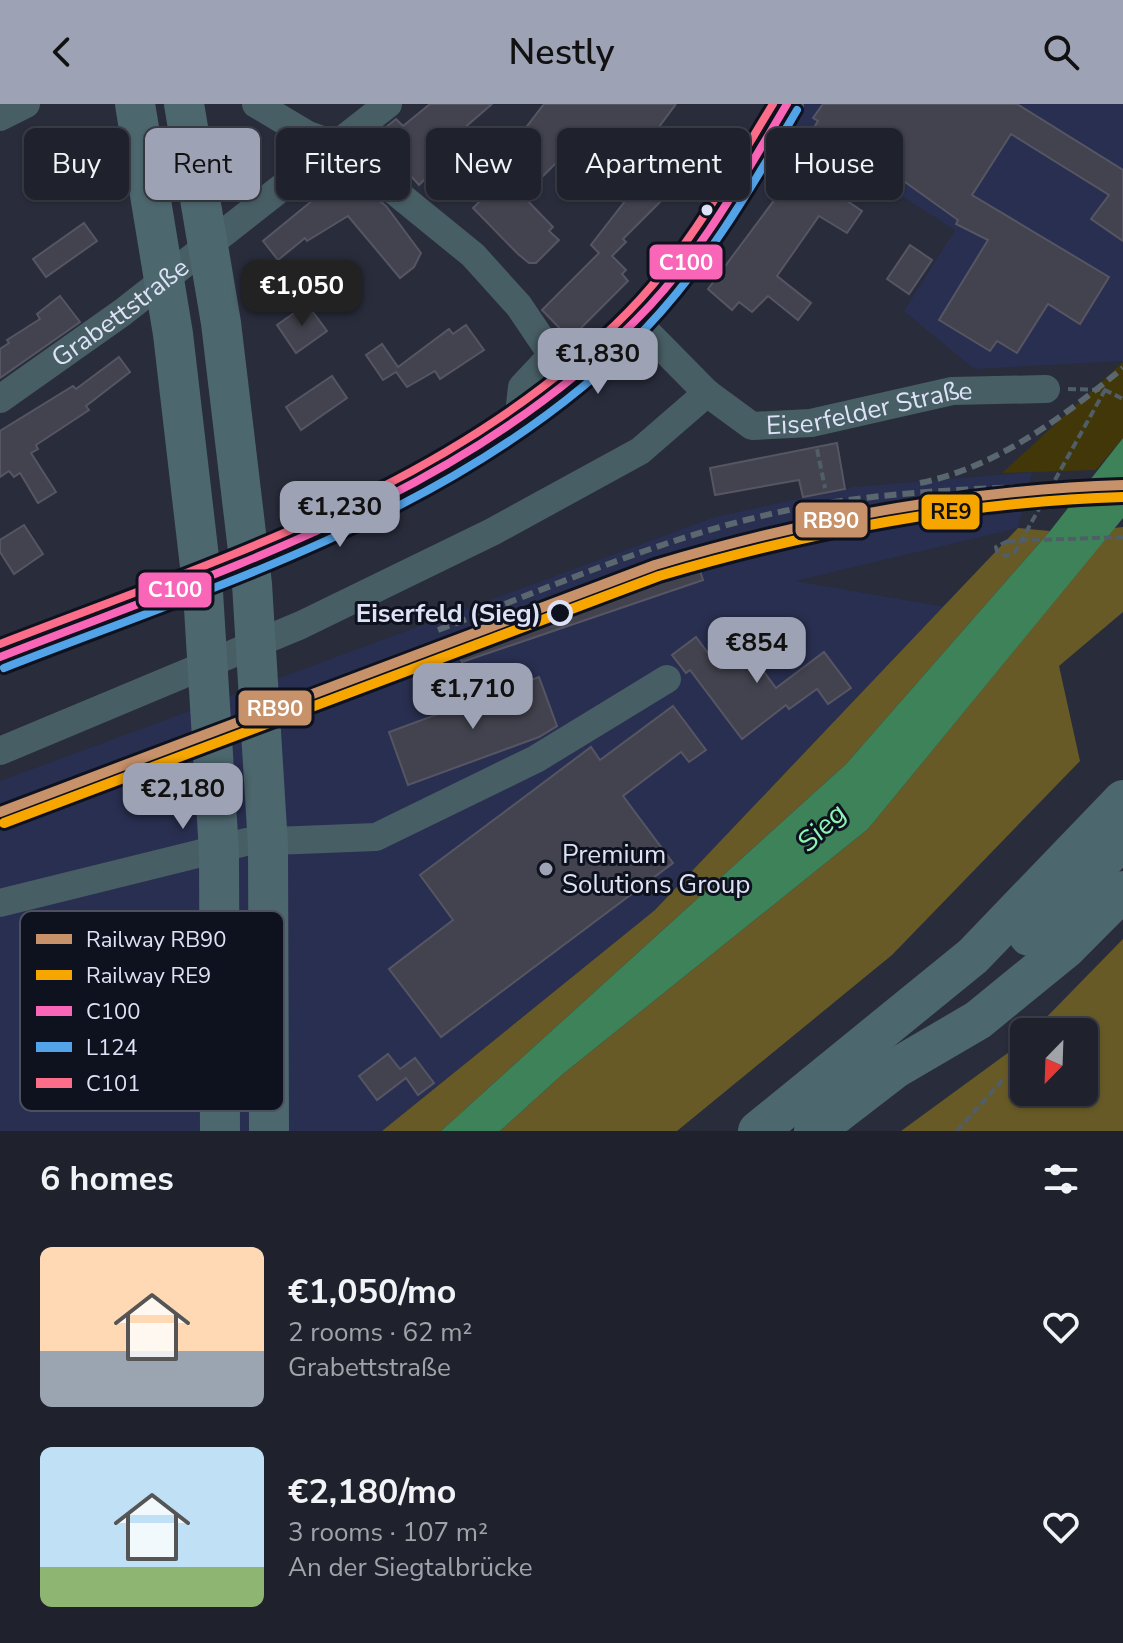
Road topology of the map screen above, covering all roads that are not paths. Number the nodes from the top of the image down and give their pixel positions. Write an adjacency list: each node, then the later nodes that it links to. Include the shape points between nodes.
1 (26, 104): 7 (street)
2 (135, 104): 26 (highway, bridge, via 173,334 203,592)
3 (184, 104): 27 (highway, bridge, via 221,323 252,584)
4 (256, 104): 8 (street)
5 (388, 104): 9 (street, Grabettstraße)
6 (787, 104): 12 (main road, via 686,264)
7 (0, 117)
8 (296, 128)
9 (360, 128)
10 (276, 194): 15 (street, Grabettstraße)
11 (405, 200): 16 (street, via 473,255 519,306 552,355 522,387)
12 (636, 321): 14 (street, Eiserfelder Straße); 16 (main road)
13 (1046, 389): 14 (street, Eiserfelder Straße, via 952,391 811,423 752,426)
14 (707, 393): 18 (street, via 640,451 492,532)
15 (0, 399)
16 (518, 422): 17 (main road, via 399,492)
17 (237, 562): 18 (street); 19 (main road)
18 (261, 642): 21 (street)
19 (0, 657)
20 (667, 679): 25 (street, via 536,759 376,837 246,842)
21 (0, 751)
22 (1123, 800): 33 (highway, via 973,956)
23 (1123, 839): 28 (highway)
24 (1123, 891): 28 (highway, via 1065,949 978,1020)
25 (0, 903)
26 (219, 911)
27 (268, 911)
28 (896, 1068): 34 (highway)
29 (220, 1111): 31 (highway, bridge)
30 (269, 1111): 32 (highway, bridge)
31 (220, 1131)
32 (269, 1131)
33 (758, 1131)
34 (814, 1131)

